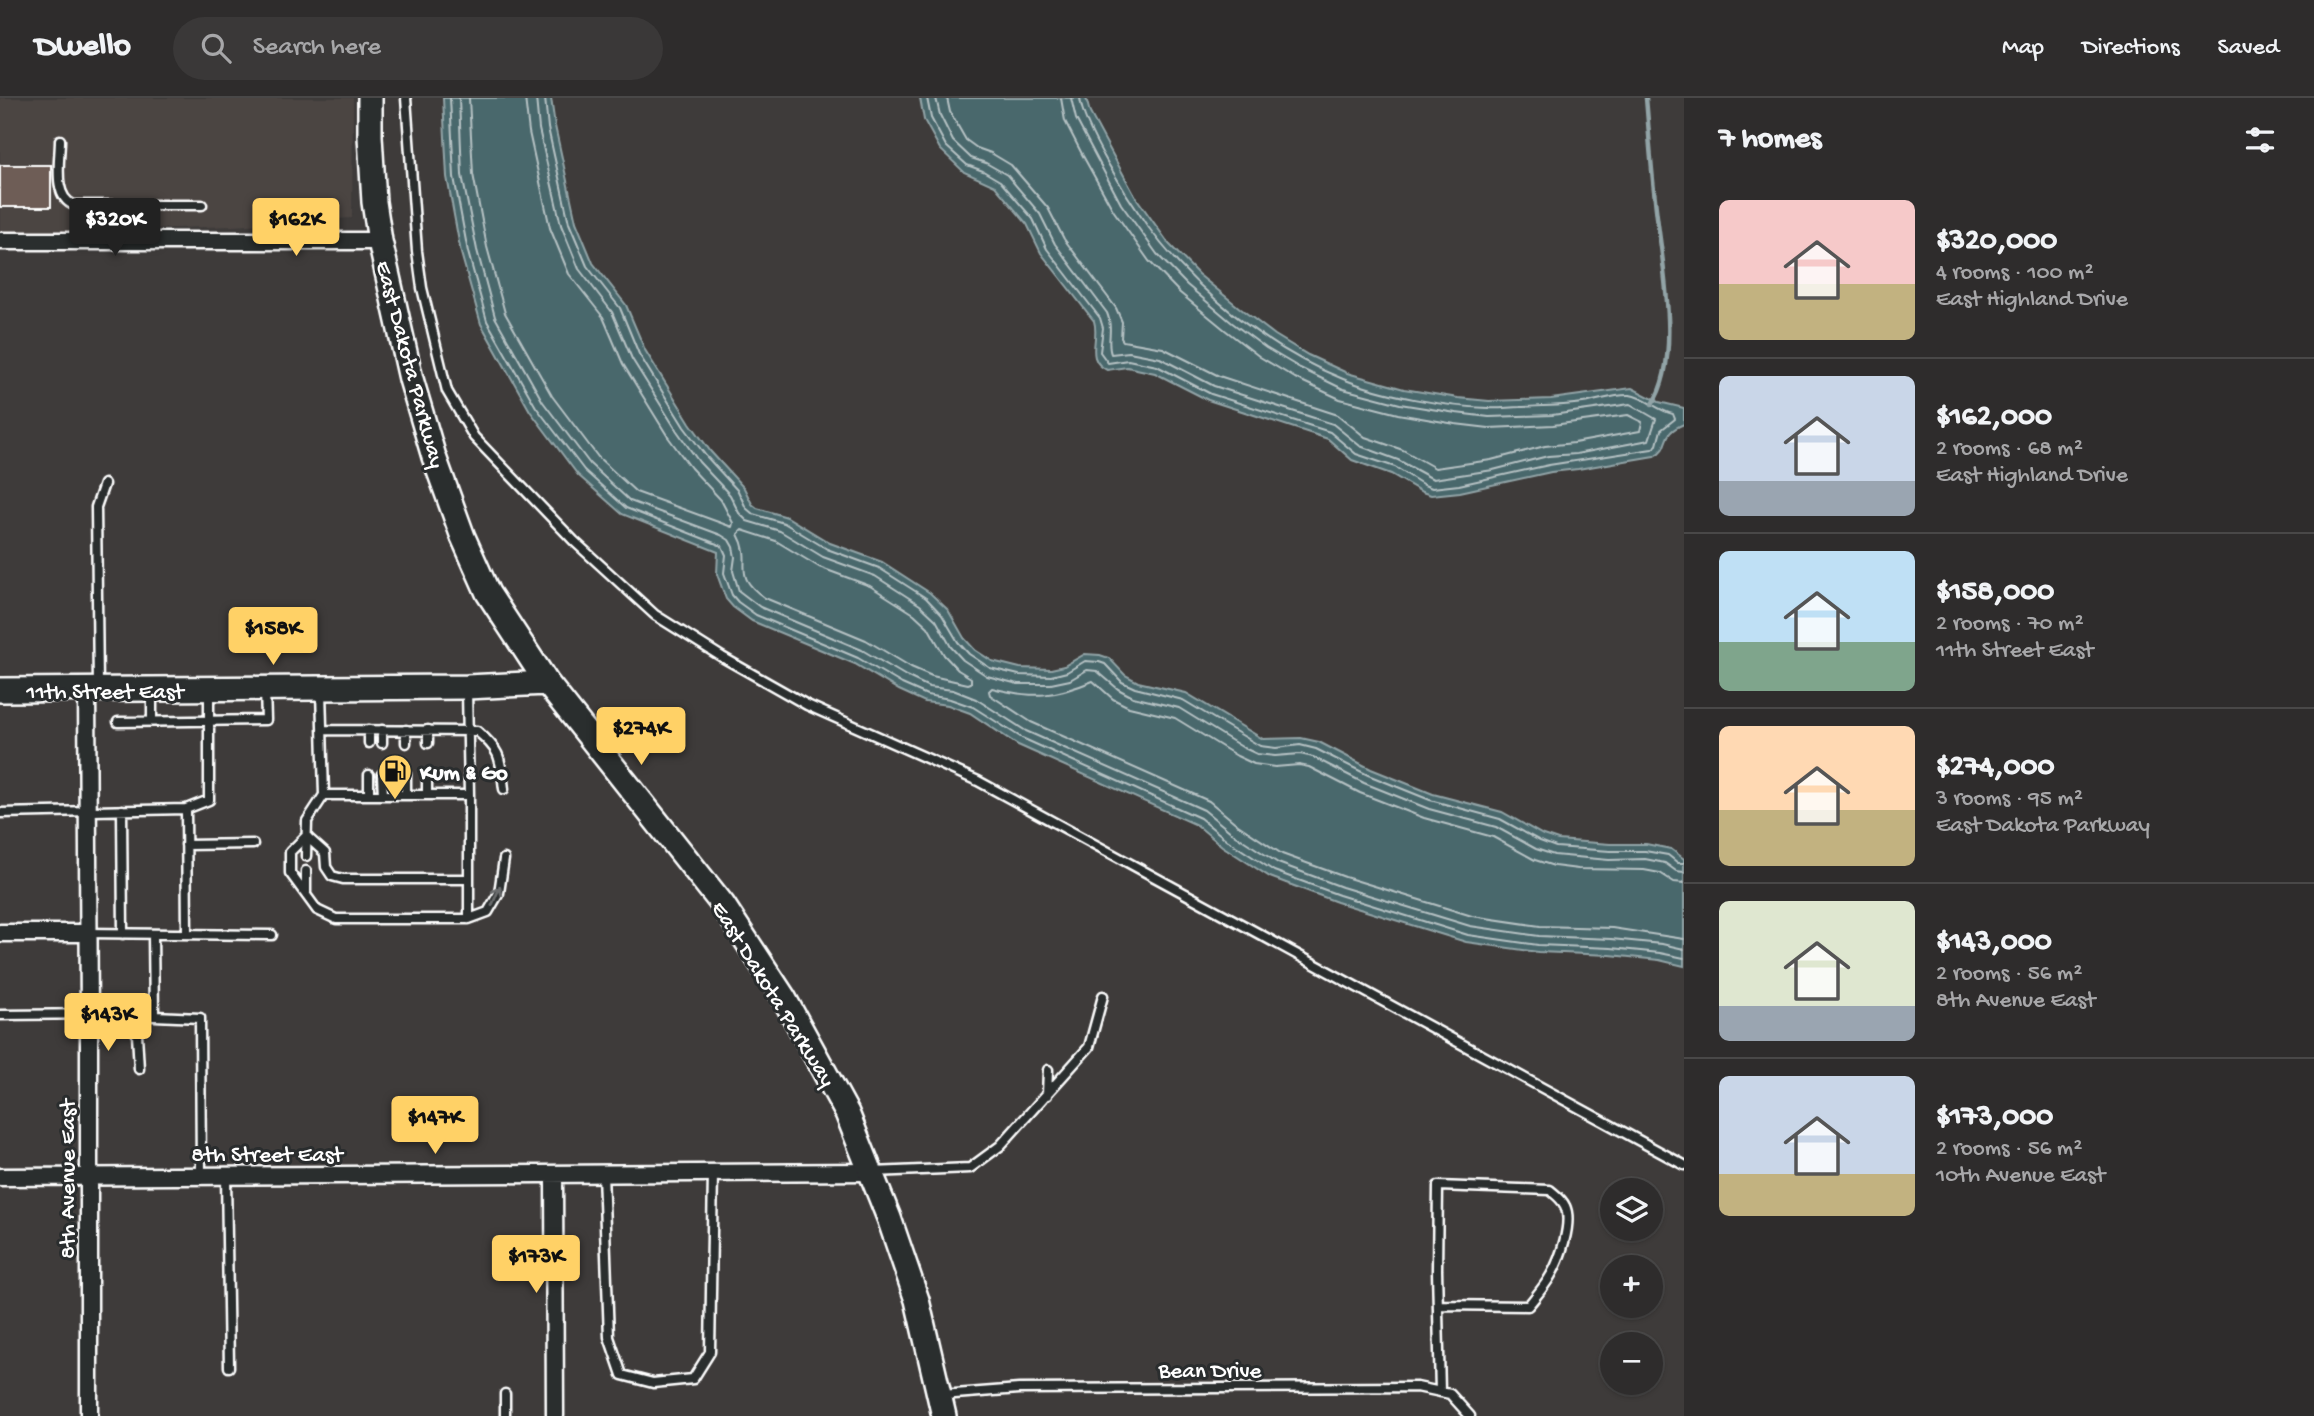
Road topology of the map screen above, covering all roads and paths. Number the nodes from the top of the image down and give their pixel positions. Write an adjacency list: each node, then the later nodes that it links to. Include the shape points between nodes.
1 (370, 98): 6 (main road, East Dakota Parkway)
2 (406, 98): 67 (lane, via 422,288 447,390 474,437 574,541 655,615 807,705 978,781)
3 (60, 140): 4 (lane, via 60,193 67,203)
4 (202, 205)
5 (0, 241): 6 (street)
6 (380, 241): 8 (main road, East Dakota Parkway, via 411,379 455,514 488,593)
7 (104, 484): 14 (lane, via 96,507)
8 (547, 683): 9 (main road, 11th Street East); 68 (main road, East Dakota Parkway, via 723,905 841,1101)
9 (467, 687): 11 (main road, 11th Street East); 24 (lane)
10 (265, 688): 11 (main road, 11th Street East); 12 (main road, 11th Street East); 16 (lane, via 267,720)
11 (321, 688): 19 (lane)
12 (209, 689): 15 (main road, 11th Street East); 16 (lane)
13 (0, 690): 14 (main road, 11th Street East)
14 (92, 690): 15 (main road, 11th Street East); 42 (street, 8th Avenue East)
15 (152, 690): 17 (lane)
16 (209, 720): 17 (lane); 40 (lane, via 209,800)
17 (152, 721): 18 (lane)
18 (118, 722)
19 (323, 730): 20 (lane); 34 (lane)
20 (369, 730): 21 (lane); 25 (lane)
21 (382, 730): 22 (lane); 26 (lane)
22 (406, 730): 23 (lane); 27 (lane)
23 (428, 730): 24 (lane); 28 (lane)
24 (468, 730): 33 (lane, via 477,731 494,745); 39 (lane)
25 (369, 743)
26 (382, 743)
27 (406, 743)
28 (428, 743)
29 (382, 774): 36 (lane)
30 (406, 774): 37 (lane)
31 (427, 774): 38 (lane)
32 (369, 775): 35 (lane)
33 (504, 789)
34 (324, 795): 35 (lane); 44 (lane, via 307,821)
35 (369, 795): 36 (lane)
36 (383, 795): 37 (lane)
37 (406, 795): 38 (lane)
38 (427, 795): 39 (lane)
39 (469, 795): 50 (lane)
40 (186, 808): 41 (lane); 46 (lane)
41 (122, 810): 42 (lane); 55 (lane)
42 (86, 811): 43 (lane); 54 (street, 8th Avenue East)
43 (0, 813)
44 (306, 835): 47 (lane); 50 (lane, via 325,853 332,876 343,879); 51 (lane, via 290,852 290,873)
45 (253, 844): 46 (lane)
46 (186, 845): 57 (lane)
47 (306, 856)
48 (504, 859): 52 (lane, one-way to 48, via 488,912 499,892)
49 (306, 871): 51 (lane)
50 (469, 879): 52 (lane)
51 (306, 893): 52 (lane, via 317,909 336,919)
52 (469, 919)
53 (0, 933): 54 (street)
54 (87, 933): 55 (lane); 61 (street, 8th Avenue East)
55 (123, 933): 56 (lane)
56 (153, 934): 57 (lane); 63 (lane)
57 (187, 934): 58 (lane)
58 (272, 935)
59 (1102, 996): 66 (lane, via 1089,1047)
60 (0, 1015): 61 (lane)
61 (89, 1016): 62 (lane); 75 (street, 8th Avenue East)
62 (126, 1016): 63 (lane); 64 (lane, via 136,1034)
63 (154, 1016): 72 (lane, via 200,1018)
64 (139, 1069)
65 (1048, 1070): 66 (lane)
66 (1047, 1096): 68 (lane, via 1000,1146 970,1168)
67 (1684, 1165)
68 (870, 1172): 69 (street, 8th Street East); 80 (main road, East Dakota Parkway, via 917,1300)
69 (713, 1173): 71 (street, 8th Street East); 71 (lane, via 710,1352 693,1380 653,1383 622,1375 608,1337)
70 (554, 1174): 71 (street, 8th Street East); 73 (street, 8th Street East); 83 (street)
71 (603, 1174)
72 (201, 1176): 73 (street, 8th Street East); 75 (street, 8th Street East)
73 (226, 1176): 77 (lane)
74 (0, 1177): 75 (street, 8th Street East)
75 (88, 1177): 81 (street, 8th Avenue East)
76 (1438, 1305): 76 (lane, via 1438,1186 1550,1190 1561,1198 1568,1223 1563,1246 1552,1273 1528,1306); 78 (lane)
77 (229, 1367)
78 (1440, 1392): 80 (lane, Bean Drive, via 1417,1387 1019,1389); 84 (lane, Bean Drive, via 1450,1394)
79 (505, 1394): 82 (lane)
80 (942, 1406)
81 (89, 1416)
82 (505, 1416)
83 (555, 1416)
84 (1470, 1416)

